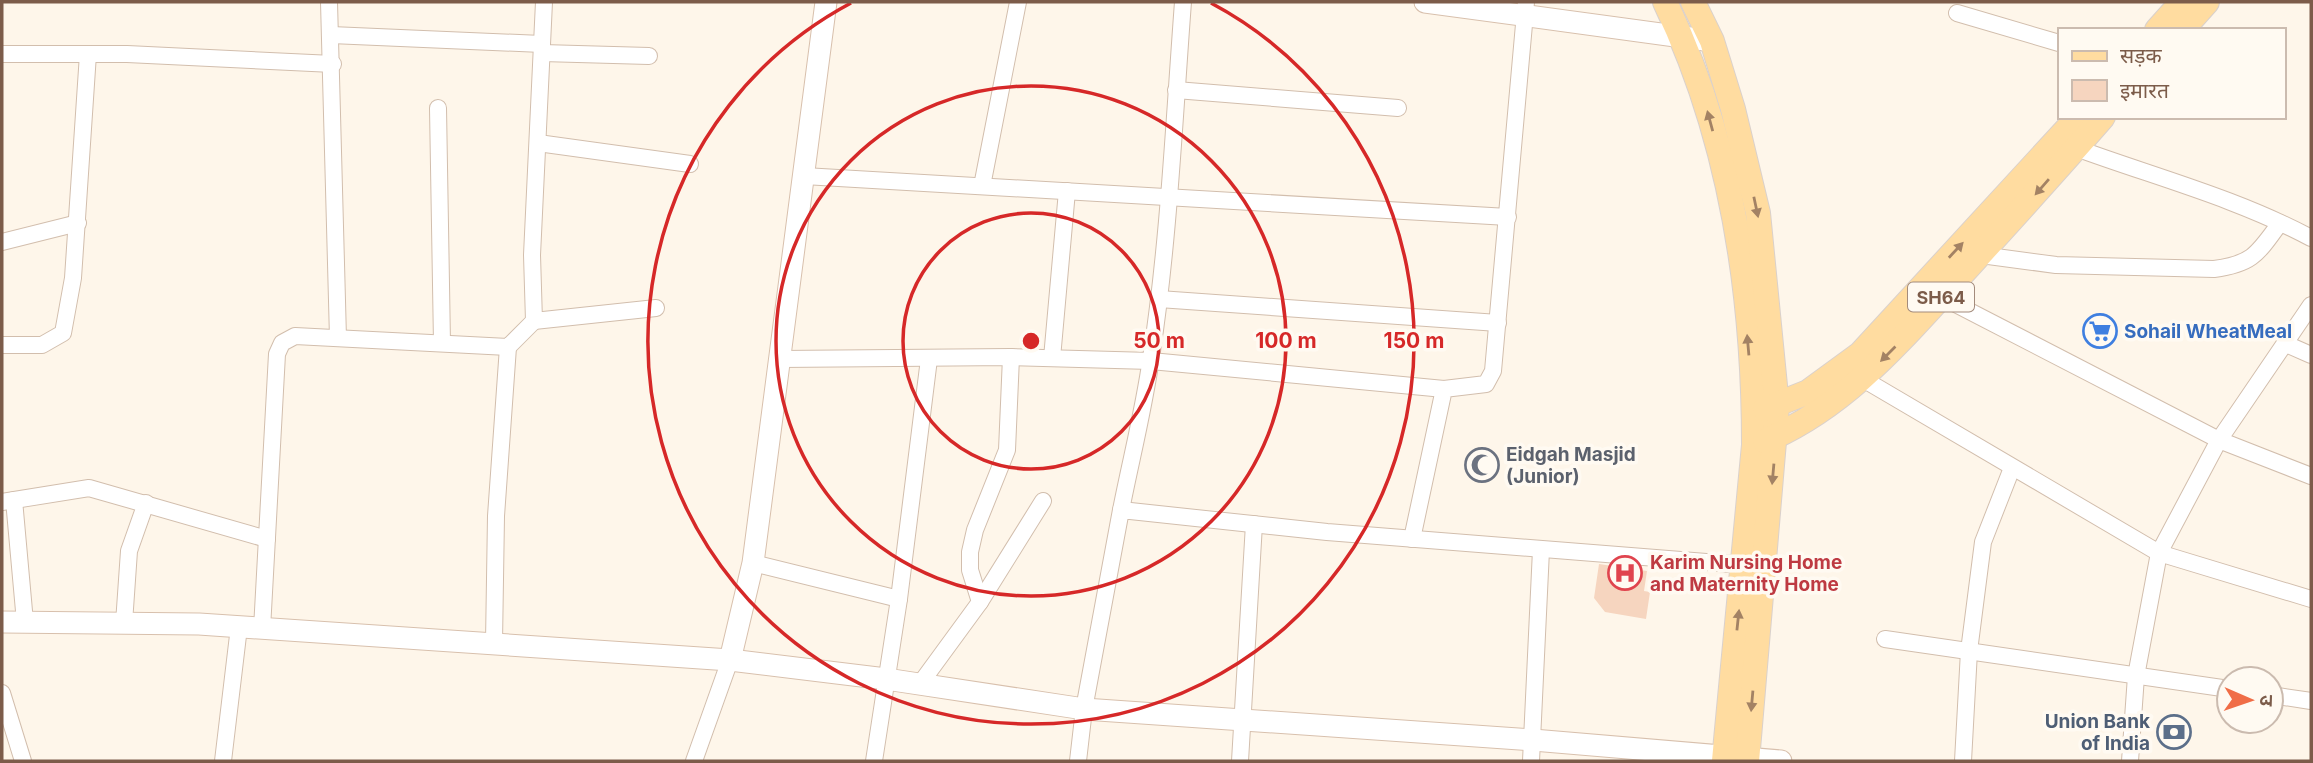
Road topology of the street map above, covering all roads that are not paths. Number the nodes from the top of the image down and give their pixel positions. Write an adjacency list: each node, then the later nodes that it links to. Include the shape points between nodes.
1 (329, 2): 15 (street)
2 (544, 2): 19 (street)
3 (826, 2): 32 (street)
4 (1018, 2): 33 (street)
5 (1182, 2): 24 (street)
6 (1425, 2): 11 (street)
7 (1665, 2): 16 (main road)
8 (1693, 2): 17 (main road)
9 (2182, 2): 13 (main road)
10 (2207, 2): 14 (main road)
11 (1526, 8): 16 (street); 36 (street)
12 (1957, 13): 18 (street)
13 (2159, 28)
14 (2184, 28)
15 (331, 34): 19 (street); 23 (street)
16 (1683, 40): 17 (street); 61 (main road, one-way to 16, via 1741,252 1713,132)
17 (1712, 41): 61 (main road, one-way to 61, via 1758,213)
18 (2058, 43)
19 (542, 49): 22 (street); 29 (street)
20 (2, 54): 21 (street)
21 (88, 54): 23 (street); 37 (street)
22 (649, 56)
23 (333, 64): 48 (street)
24 (1176, 90): 26 (street); 35 (street)
25 (438, 108): 49 (street)
26 (1398, 108)
27 (2076, 119): 61 (main road, SH64, one-way to 27, via 1808,392 1860,354)
28 (2101, 119): 30 (main road, SH64)
29 (538, 143): 31 (street); 46 (street)
30 (2076, 148): 38 (street, via 2211,192); 41 (main road, SH64, one-way to 41)
31 (690, 163)
32 (804, 176): 33 (street); 56 (street)
33 (982, 186): 34 (street)
34 (1067, 191): 35 (street); 55 (street)
35 (1170, 197): 36 (street); 43 (street)
36 (1508, 217): 47 (street)
37 (78, 223): 40 (street); 51 (street, via 63,333 42,345)
38 (2280, 223): 39 (street); 41 (street, via 2253,258 2239,266 2214,269 2056,265)
39 (2311, 238)
40 (2, 242)
41 (1981, 256): 42 (main road, SH64)
42 (1942, 296): 59 (main road, SH64, one-way to 59); 62 (street)
43 (1159, 299): 47 (street); 58 (street)
44 (2311, 305): 50 (street)
45 (656, 308): 46 (street)
46 (534, 321): 52 (street)
47 (1498, 323): 60 (street, via 1493,371 1486,383)
48 (338, 338): 49 (street); 71 (street, via 295,336 282,343 277,354)
49 (442, 343): 52 (street)
50 (2286, 344): 53 (street); 62 (street)
51 (2, 345)
52 (508, 347): 86 (street, via 496,516)
53 (2311, 355)
54 (1011, 358): 55 (street); 57 (street); 79 (street, via 1007,450 970,552 970,570)
55 (1052, 358): 58 (street)
56 (780, 359): 57 (street); 75 (street)
57 (929, 359): 77 (street)
58 (1151, 361): 60 (street); 69 (street)
59 (1863, 379): 63 (main road, SH64, via 1812,417); 64 (street)
60 (1444, 388): 72 (street)
61 (1766, 409): 63 (main road)
62 (2219, 440): 65 (street); 74 (street)
63 (1765, 441): 76 (main road); 99 (main road, one-way to 99)
64 (2012, 468): 74 (street); 87 (street, via 1983,542)
65 (2311, 476)
66 (8, 501): 68 (street, via 89,488); 81 (street)
67 (1043, 501): 79 (street)
68 (146, 503): 71 (street); 82 (street, via 129,551)
69 (1121, 510): 70 (street); 96 (street)
70 (1254, 524): 72 (street); 97 (street)
71 (267, 539): 84 (street)
72 (1412, 539): 73 (street)
73 (1541, 550): 76 (street); 98 (street)
74 (2159, 553): 78 (street); 89 (street)
75 (753, 563): 77 (street); 88 (street)
76 (1744, 565): 99 (main road, one-way to 76)
77 (899, 599): 90 (street)
78 (2311, 599)
79 (980, 602): 91 (street)
80 (2, 622): 81 (street)
81 (25, 622): 82 (street)
82 (124, 623): 83 (street)
83 (239, 627): 84 (street); 101 (street)
84 (262, 629): 86 (street)
85 (1885, 639): 87 (street)
86 (494, 642): 88 (street)
87 (1969, 651): 89 (street); 108 (street)
88 (730, 660): 90 (street); 102 (street)
89 (2136, 676): 92 (street); 109 (street)
90 (886, 678): 91 (street); 103 (street)
91 (920, 684): 96 (street)
92 (2215, 687)
93 (2, 693): 100 (street)
94 (2285, 697): 95 (street)
95 (2311, 701)
96 (1084, 709): 97 (street); 104 (street)
97 (1243, 720): 98 (street); 105 (street)
98 (1532, 740): 99 (street); 106 (street)
99 (1735, 759): 107 (street)
100 (23, 761)
101 (223, 761)
102 (694, 761)
103 (874, 761)
104 (1078, 761)
105 (1240, 761)
106 (1531, 761)
107 (1781, 761)
108 (1963, 761)
109 (2130, 761)

